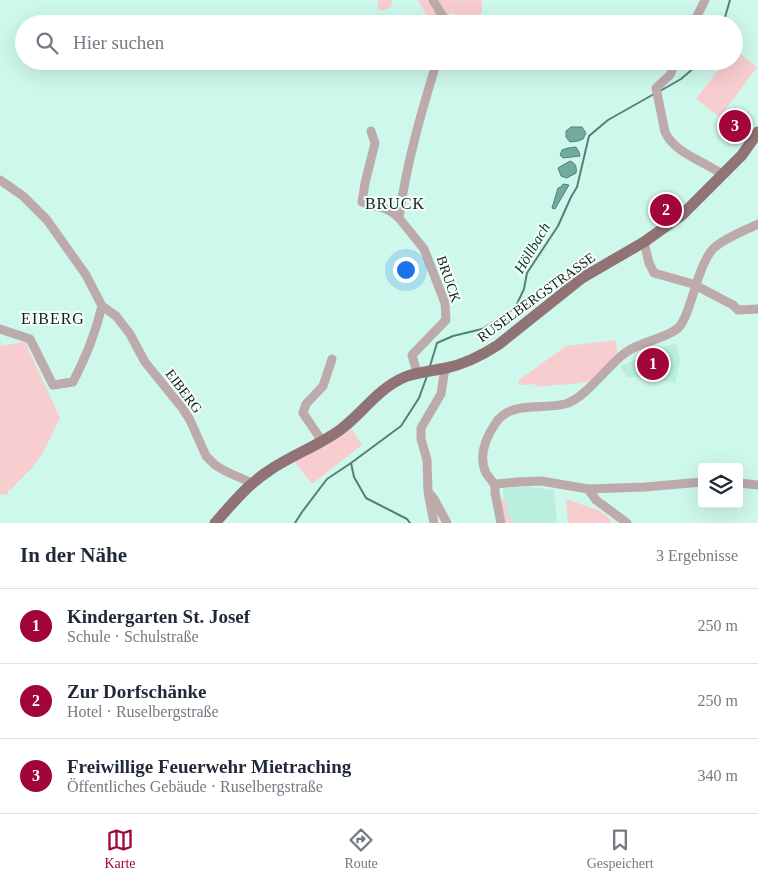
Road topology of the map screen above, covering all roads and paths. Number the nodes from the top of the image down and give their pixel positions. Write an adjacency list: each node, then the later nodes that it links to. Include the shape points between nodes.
1 (433, 0): 3 (street)
2 (705, 0): 4 (street)
3 (442, 15)
4 (698, 15)
5 (434, 70): 11 (street, via 403,186)
6 (672, 70): 9 (street, via 656,93 667,138)
7 (371, 131): 11 (street, BRUCK, via 375,143 362,202 392,211)
8 (758, 132): 9 (main road, RUSELBERGSTRASSE, via 742,156)
9 (723, 175): 13 (main road, RUSELBERGSTRASSE, via 682,216)
10 (0, 180): 15 (street, EIBERG, via 23,196 47,220 86,275)
11 (399, 218): 19 (street, BRUCK, via 424,249 445,303 446,320 412,355)
12 (758, 224): 14 (street, via 718,244 711,251)
13 (644, 242): 14 (street, via 654,273); 19 (main road, RUSELBERGSTRASSE, via 582,278 485,353 467,362)
14 (697, 286): 16 (street, via 738,310); 24 (street, via 678,328 626,352 577,398 565,404 519,408 500,417 482,451 486,472)
15 (102, 306): 17 (street, via 96,331 73,382 53,385 30,339); 22 (street, EIBERG, via 116,316 145,362 183,409 206,456 225,472)
16 (758, 309)
17 (0, 329)
18 (332, 359): 20 (street, via 323,386 306,404 303,413)
19 (429, 371): 20 (main road, RUSELBERGSTRASSE, via 405,377 389,386 349,423); 27 (street, via 441,394 421,428)
20 (322, 441): 22 (main road, RUSELBERGSTRASSE, via 271,468)
21 (698, 482): 26 (street)
22 (252, 483): 28 (main road, RUSELBERGSTRASSE)
23 (743, 483): 25 (street)
24 (494, 484): 26 (street, via 541,481); 31 (street)
25 (758, 485)
26 (588, 489): 32 (street, via 596,500)
27 (428, 492): 29 (street); 30 (street)
28 (215, 523)
29 (434, 523)
30 (447, 523)
31 (501, 523)
32 (627, 523)

